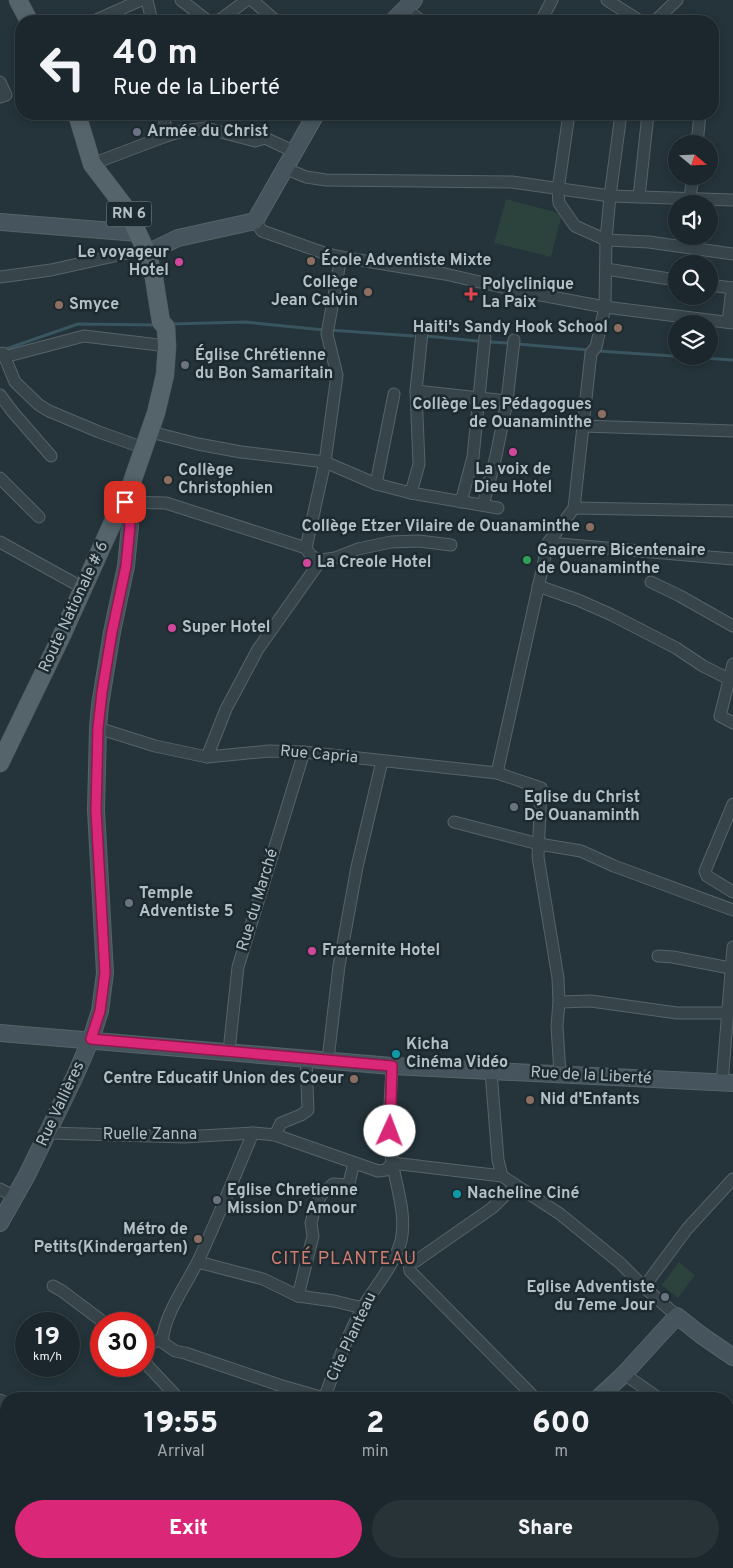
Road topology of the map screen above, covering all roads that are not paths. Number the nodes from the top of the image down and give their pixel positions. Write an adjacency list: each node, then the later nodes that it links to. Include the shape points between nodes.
1 (18, 0): 11 (main road)
2 (141, 0): 12 (street)
3 (147, 0): 13 (street)
4 (181, 0): 14 (street)
5 (247, 0): 15 (street)
6 (252, 0): 16 (street)
7 (552, 0): 19 (street)
8 (607, 0): 20 (street)
9 (677, 0): 21 (street)
10 (410, 4): 17 (street); 18 (street)
11 (26, 15)
12 (107, 15)
13 (151, 15)
14 (200, 15)
15 (226, 15)
16 (269, 15)
17 (399, 15)
18 (418, 15)
19 (544, 15)
20 (631, 15)
21 (662, 15)
22 (0, 82): 23 (street, via 6,95)
23 (0, 97)
24 (79, 120): 34 (main road, Route Nationale # 6 / RN 6)
25 (165, 120): 32 (street)
26 (313, 120): 33 (street)
27 (568, 120): 36 (street)
28 (620, 120): 37 (street)
29 (647, 120): 38 (street)
30 (699, 120): 31 (street)
31 (698, 135)
32 (166, 136): 33 (street, via 206,128 255,141 265,138); 34 (street)
33 (295, 152): 35 (street)
34 (92, 164): 44 (main road, Route Nationale # 6 / RN 6, via 127,210)
35 (284, 168): 36 (street, via 306,177 326,180 512,182); 42 (street)
36 (558, 190): 37 (street); 45 (street, via 559,203 575,226)
37 (610, 196): 38 (street); 45 (street)
38 (639, 197): 39 (street)
39 (668, 198)
40 (718, 199): 41 (street)
41 (733, 200)
42 (255, 221): 47 (street, via 178,238); 49 (street, via 262,231)
43 (0, 222): 44 (street)
44 (138, 233): 47 (main road, Route Nationale # 6 / RN 6)
45 (606, 240): 48 (street, via 649,242); 50 (street)
46 (128, 253): 51 (street)
47 (147, 253): 62 (main road, Route Nationale # 6 / RN 6)
48 (733, 254)
49 (341, 257): 55 (street, via 445,274); 73 (street, via 327,330 338,375)
50 (606, 269): 52 (street); 55 (street)
51 (0, 277)
52 (668, 279)
53 (718, 286): 54 (street)
54 (732, 288): 58 (street)
55 (605, 307): 56 (street); 69 (street, via 593,350)
56 (668, 317)
57 (718, 322): 58 (street)
58 (731, 323)
59 (422, 332): 64 (street)
60 (485, 337): 67 (street)
61 (514, 340): 68 (street)
62 (167, 346): 63 (street, via 84,336); 71 (main road, Route Nationale # 6 / RN 6, via 164,375)
63 (2, 356): 71 (street, via 15,382 49,411 99,432)
64 (416, 391): 67 (street); 76 (street, via 419,464)
65 (394, 394): 75 (street)
66 (0, 395): 72 (street)
67 (479, 398): 68 (street); 78 (street, via 472,457)
68 (507, 400): 79 (street)
69 (583, 426): 70 (street); 81 (street)
70 (733, 431)
71 (148, 440): 73 (street); 77 (main road, Route Nationale # 6 / RN 6)
72 (51, 456)
73 (325, 462): 75 (street); 87 (street)
74 (0, 479): 83 (street)
75 (376, 484): 76 (street)
76 (411, 493): 78 (street)
77 (125, 502): 87 (street, via 166,503); 92 (main road, Route Nationale # 6 / RN 6); 97 (street, Rue Vallières, via 130,526 126,566 112,632)
78 (461, 502): 79 (street)
79 (483, 505): 80 (street)
80 (498, 508)
81 (574, 508): 82 (street); 85 (street)
82 (733, 511)
83 (39, 516)
84 (0, 542): 92 (street)
85 (548, 543): 88 (street); 91 (street)
86 (451, 545): 89 (street, via 391,542)
87 (306, 548): 89 (street, via 311,556)
88 (733, 559)
89 (320, 560): 99 (street, via 258,649 226,709)
90 (651, 582): 93 (street)
91 (538, 586): 95 (street, via 612,615); 102 (street)
92 (83, 588): 101 (main road, Route Nationale # 6 / RN 6)
93 (733, 626)
94 (733, 664): 95 (street)
95 (729, 679): 96 (street, via 720,716)
96 (733, 723)
97 (98, 728): 99 (street, Rue Capria, via 155,746); 114 (street, Rue Vallières, via 96,810 105,973 100,1011)
98 (304, 752): 99 (street, Rue Capria, via 269,751); 100 (street, Rue Capria); 115 (street, Rue du Marché, via 238,967)
99 (207, 757)
100 (382, 761): 102 (street, Rue Capria); 117 (street, via 340,957)
101 (0, 763)
102 (496, 773): 105 (street, Rue Capria, via 541,788)
103 (733, 804): 106 (street, via 705,870 707,876)
104 (454, 822): 105 (street)
105 (539, 844): 107 (street, via 581,851); 111 (street, via 538,857)
106 (733, 892)
107 (733, 910)
108 (733, 947): 110 (street)
109 (658, 956): 110 (street, via 673,956)
110 (731, 971): 112 (street)
111 (559, 1002): 112 (street, via 591,1001 677,1013); 120 (street)
112 (728, 1013): 121 (street)
113 (0, 1032): 114 (street, Rue de la Liberté)
114 (91, 1039): 115 (street, Rue de la Liberté); 122 (street, Rue Vallières)
115 (229, 1051): 116 (street, Rue de la Liberté)
116 (306, 1058): 117 (street, Rue de la Liberté); 124 (street, via 308,1110 281,1123)
117 (328, 1060): 118 (street, Rue de la Liberté)
118 (392, 1066): 119 (street, Rue de la Liberté); 126 (street, Cite Planteau)
119 (491, 1072): 120 (street, Rue de la Liberté); 127 (street)
120 (560, 1074): 121 (street, Rue de la Liberté)
121 (727, 1083)
122 (48, 1133): 123 (street, Ruelle Zanna, via 184,1137); 131 (street, Rue Vallières)
123 (252, 1133): 124 (street, Ruelle Zanna); 134 (street)
124 (275, 1135): 125 (street, Ruelle Zanna)
125 (354, 1163): 126 (street, Ruelle Zanna, via 378,1171 386,1170); 138 (street, via 349,1182 346,1185 333,1184 321,1195 314,1211 311,1223 313,1236)
126 (392, 1163): 127 (street); 133 (street, Cite Planteau, via 403,1227)
127 (502, 1176): 129 (street)
128 (733, 1179): 137 (street, via 687,1229)
129 (515, 1186): 135 (street, via 492,1208); 137 (street, via 560,1214)
130 (0, 1189): 131 (street)
131 (15, 1197): 132 (street, Rue Vallières)
132 (0, 1223)
133 (396, 1254): 135 (street); 139 (street, Cite Planteau)
134 (198, 1262): 138 (street, via 263,1279); 142 (street, via 169,1314)
135 (409, 1263): 150 (street, via 410,1271)
136 (53, 1286): 140 (street)
137 (644, 1287): 141 (street)
138 (298, 1296): 139 (street)
139 (363, 1308): 149 (street, Cite Planteau, via 340,1354)
140 (90, 1312)
141 (677, 1316): 144 (street); 146 (street)
142 (163, 1338): 143 (street); 148 (street, via 162,1342 175,1351)
143 (155, 1342)
144 (733, 1357)
145 (155, 1374): 147 (street)
146 (624, 1374): 151 (street); 152 (street)
147 (172, 1392)
148 (303, 1392)
149 (326, 1392)
150 (529, 1392)
151 (605, 1392)
152 (650, 1392)

